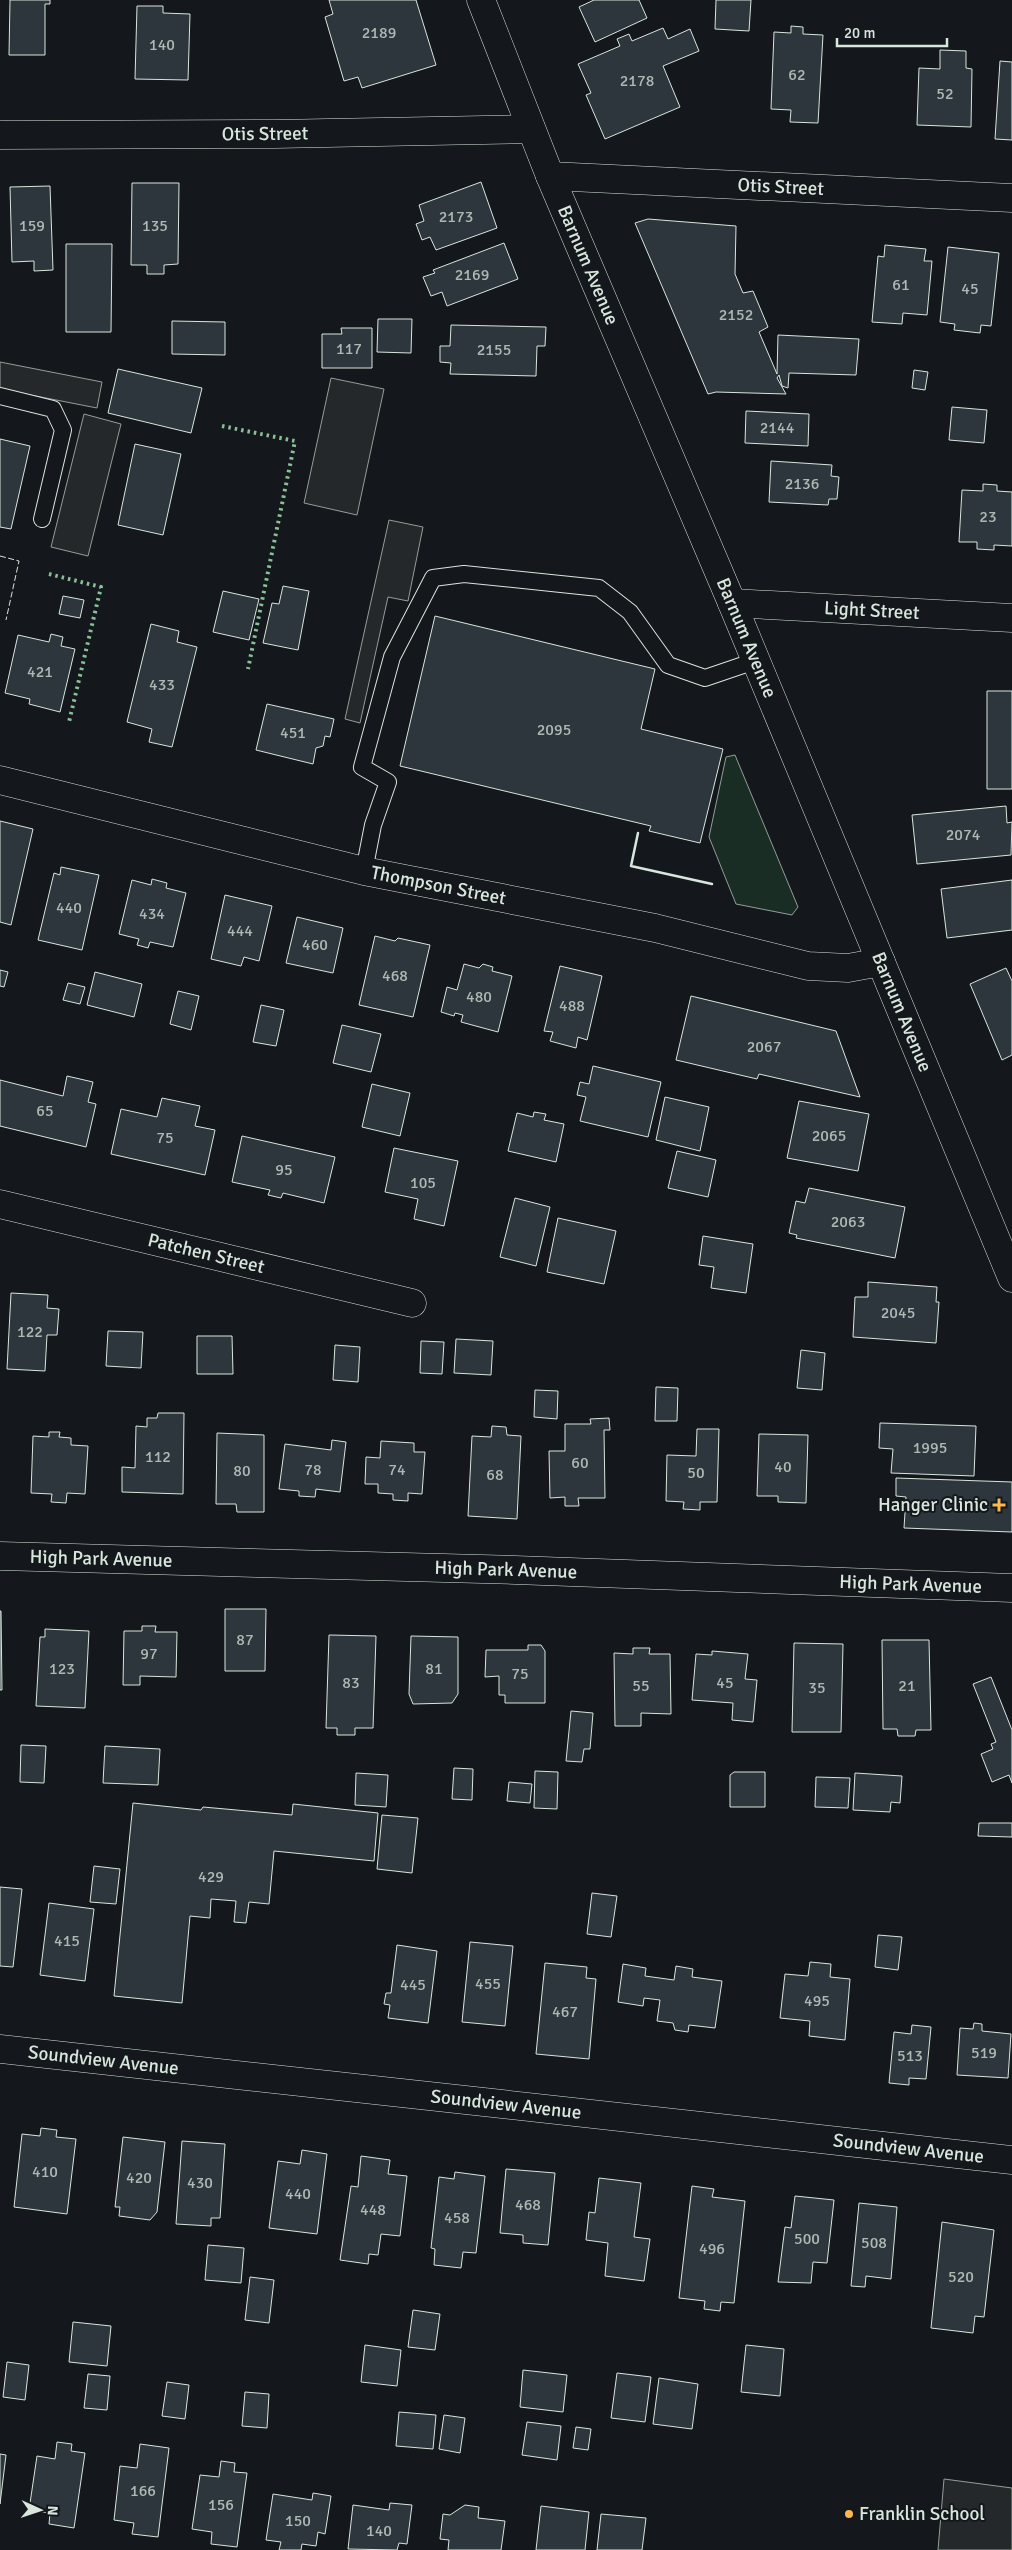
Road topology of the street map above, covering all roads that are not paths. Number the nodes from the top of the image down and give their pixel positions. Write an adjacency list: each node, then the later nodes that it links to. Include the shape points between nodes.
1 (481, 0): 2 (street, Barnum Avenue)
2 (531, 129): 3 (street, Otis Street); 4 (street, Barnum Avenue)
3 (0, 135)
4 (550, 176): 5 (street, Otis Street); 8 (street, Barnum Avenue)
5 (1012, 198)
6 (0, 396): 7 (lane, via 54,410 63,430)
7 (42, 519)
8 (732, 603): 9 (street, Light Street); 10 (street, Barnum Avenue)
9 (1012, 618)
10 (755, 661): 12 (lane, via 706,678 668,665 630,612 599,588 464,574 433,578 392,657 362,767 388,782 373,825); 13 (street, Barnum Avenue)
11 (0, 780): 12 (street, Thompson Street)
12 (364, 871): 13 (street, Thompson Street, via 655,928 808,966 848,968)
13 (881, 962): 15 (street, Barnum Avenue)
14 (0, 1204): 16 (street, Patchen Street)
15 (1011, 1273)
16 (412, 1303)
17 (0, 1556): 18 (street, High Park Avenue)
18 (1012, 1588)
19 (0, 2049): 20 (street, Soundview Avenue)
20 (1012, 2160)

